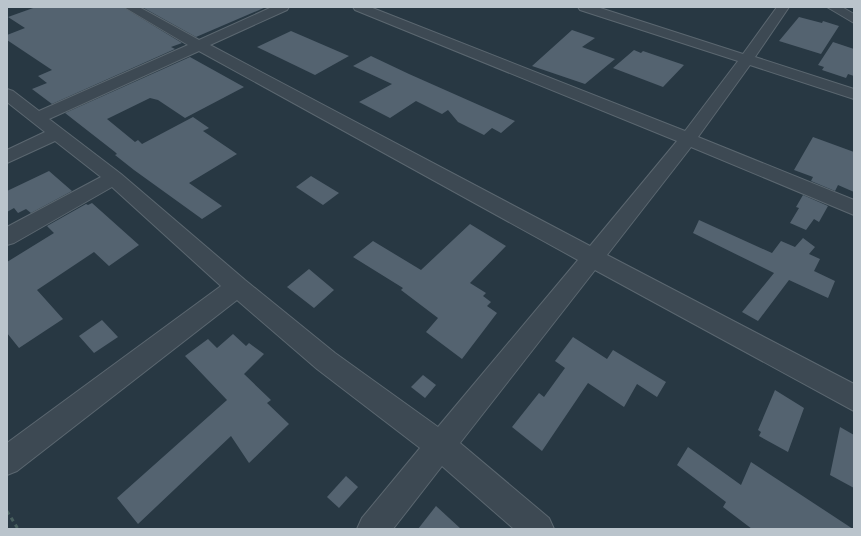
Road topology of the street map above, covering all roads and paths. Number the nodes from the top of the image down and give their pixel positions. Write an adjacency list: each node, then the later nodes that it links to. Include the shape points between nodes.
1 (130, 7): 8 (street)
2 (282, 7): 8 (street)
3 (359, 7): 14 (street)
4 (584, 7): 9 (street)
5 (783, 7): 9 (street)
6 (833, 7): 7 (street)
7 (854, 19)
8 (199, 46): 12 (street); 19 (street)
9 (748, 59): 11 (street); 14 (street)
10 (7, 94): 12 (street)
11 (854, 94)
12 (38, 118): 13 (street)
13 (58, 133): 15 (street); 16 (street)
14 (688, 139): 17 (street); 19 (street)
15 (7, 157)
16 (114, 178): 18 (street); 20 (street)
17 (854, 208)
18 (7, 237)
19 (593, 257): 21 (street); 22 (street)
20 (238, 287): 22 (street, via 326,361); 23 (street)
21 (854, 398)
22 (441, 446): 26 (street); 27 (street)
23 (7, 461)
24 (7, 511): 25 (path)
25 (18, 529)
26 (373, 529)
27 (538, 529)

